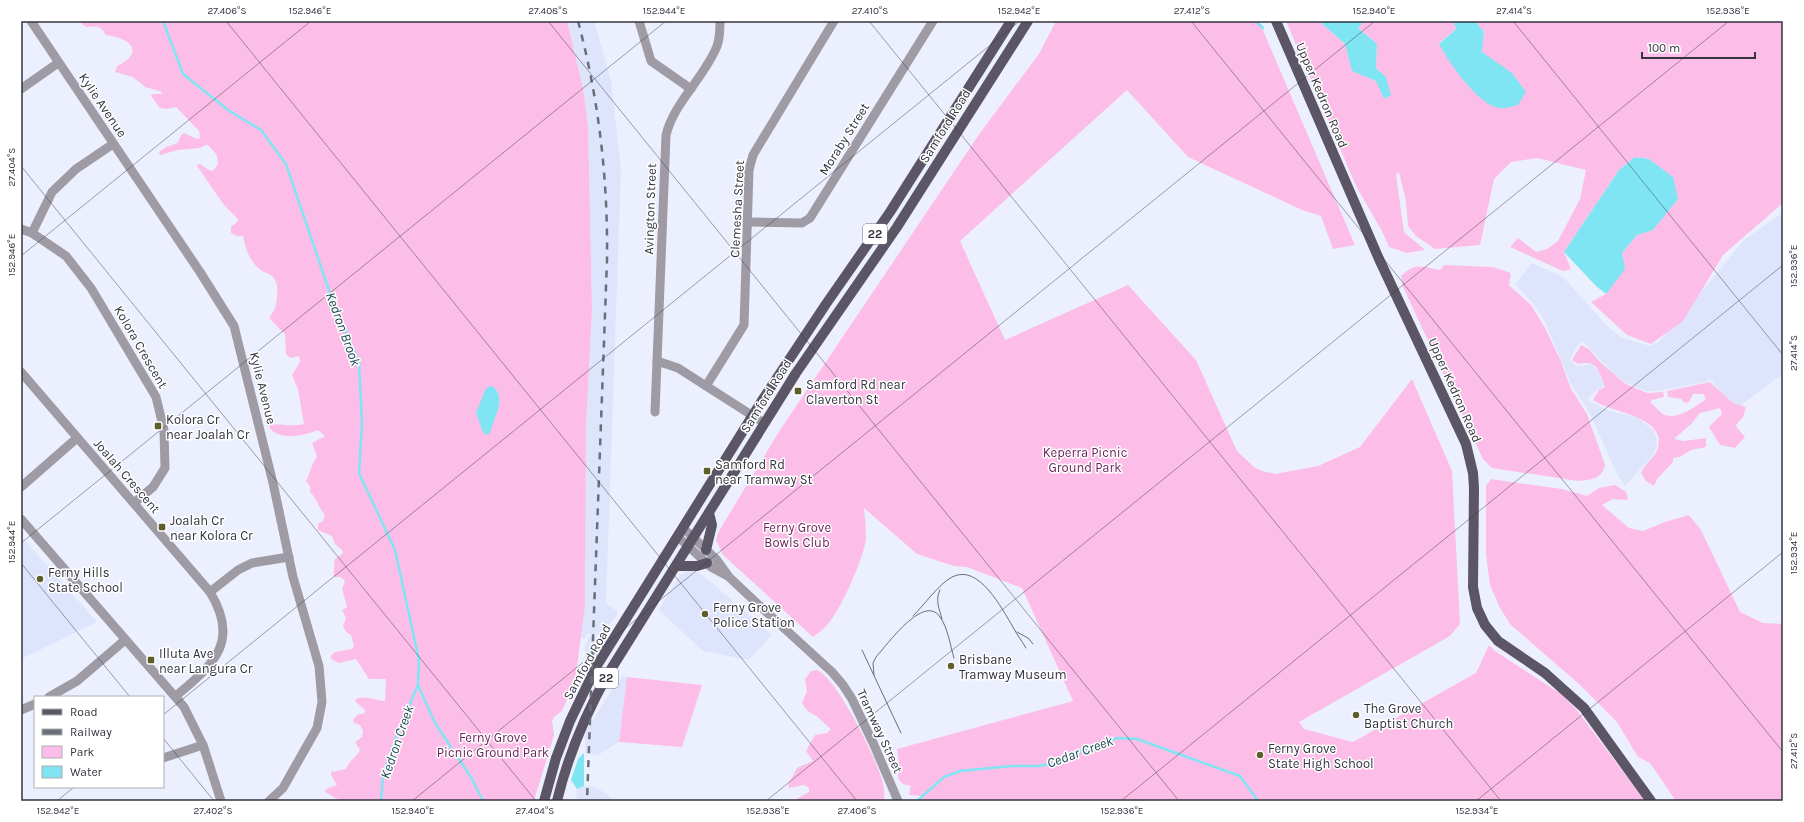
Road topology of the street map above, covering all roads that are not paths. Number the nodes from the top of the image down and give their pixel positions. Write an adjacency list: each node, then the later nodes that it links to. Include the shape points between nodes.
1 (31, 21): 9 (street, Kylie Avenue)
2 (639, 21): 10 (street, via 651,62)
3 (720, 21): 10 (street, Avington Street, via 719,39 714,52)
4 (834, 21): 13 (street, Clemesha Street, via 753,155 749,170)
5 (932, 21): 13 (street, Moraby Street, via 810,218 802,223)
6 (1011, 21): 20 (main road, Samford Road / 22, via 890,212)
7 (1028, 21): 21 (main road, Samford Road / 22, via 913,202)
8 (1276, 21): 47 (main road, Upper Kedron Road, via 1379,259 1466,444 1474,488 1473,587 1481,616 1498,641 1545,673 1584,708)
9 (58, 63): 11 (street); 12 (street, Kylie Avenue)
10 (691, 88): 16 (street, Avington Street, via 673,116 666,135)
11 (21, 89)
12 (113, 144): 15 (street, via 76,170 52,192); 30 (street, Kylie Avenue, via 234,326)
13 (749, 222): 18 (street, Clemesha Street, via 744,326)
14 (21, 229): 15 (street, Kolora Crescent)
15 (32, 233): 24 (street, Kolora Crescent, via 66,256 87,283 156,397 164,430 165,468 153,487)
16 (657, 361): 18 (street, via 673,366); 19 (street, Avington Street)
17 (21, 372): 22 (street, Joalah Crescent)
18 (706, 386): 20 (street)
19 (655, 412)
20 (753, 415): 21 (street); 27 (main road, Samford Road / 22)
21 (764, 423): 25 (main road, Samford Road / 22)
22 (77, 438): 23 (street); 24 (street, Joalah Crescent)
23 (21, 487)
24 (134, 503): 34 (street, Joalah Crescent)
25 (709, 513): 28 (main road, Samford Road / 22); 29 (main road, via 712,525)
26 (21, 519): 35 (street)
27 (680, 532): 28 (street, Tramway Street); 44 (main road, Samford Road / 22, via 596,668 578,702 556,758)
28 (690, 542): 29 (street, Tramway Street); 31 (street, Tramway Street); 32 (main road, Samford Road / 22)
29 (706, 550): 33 (street, Tramway Street)
30 (289, 556): 34 (street, via 252,563 238,570); 43 (street, Kylie Avenue, via 319,666 322,702 317,728 283,788)
31 (707, 563): 32 (main road, via 697,566); 33 (street, Tramway Street)
32 (676, 566): 45 (main road, Samford Road / 22, via 590,706 574,744)
33 (730, 576): 46 (street, Tramway Street, via 843,685)
34 (210, 592): 37 (street, Joalah Crescent, via 221,618 223,641 212,663)
35 (125, 640): 36 (street, via 77,681); 37 (street)
36 (51, 696)
37 (176, 696): 40 (street, via 190,718)
38 (34, 707): 39 (street)
39 (21, 710)
40 (202, 745): 41 (street); 42 (street)
41 (164, 758)
42 (221, 801)
43 (269, 801)
44 (544, 801)
45 (557, 801)
46 (898, 801)
47 (1651, 801)

